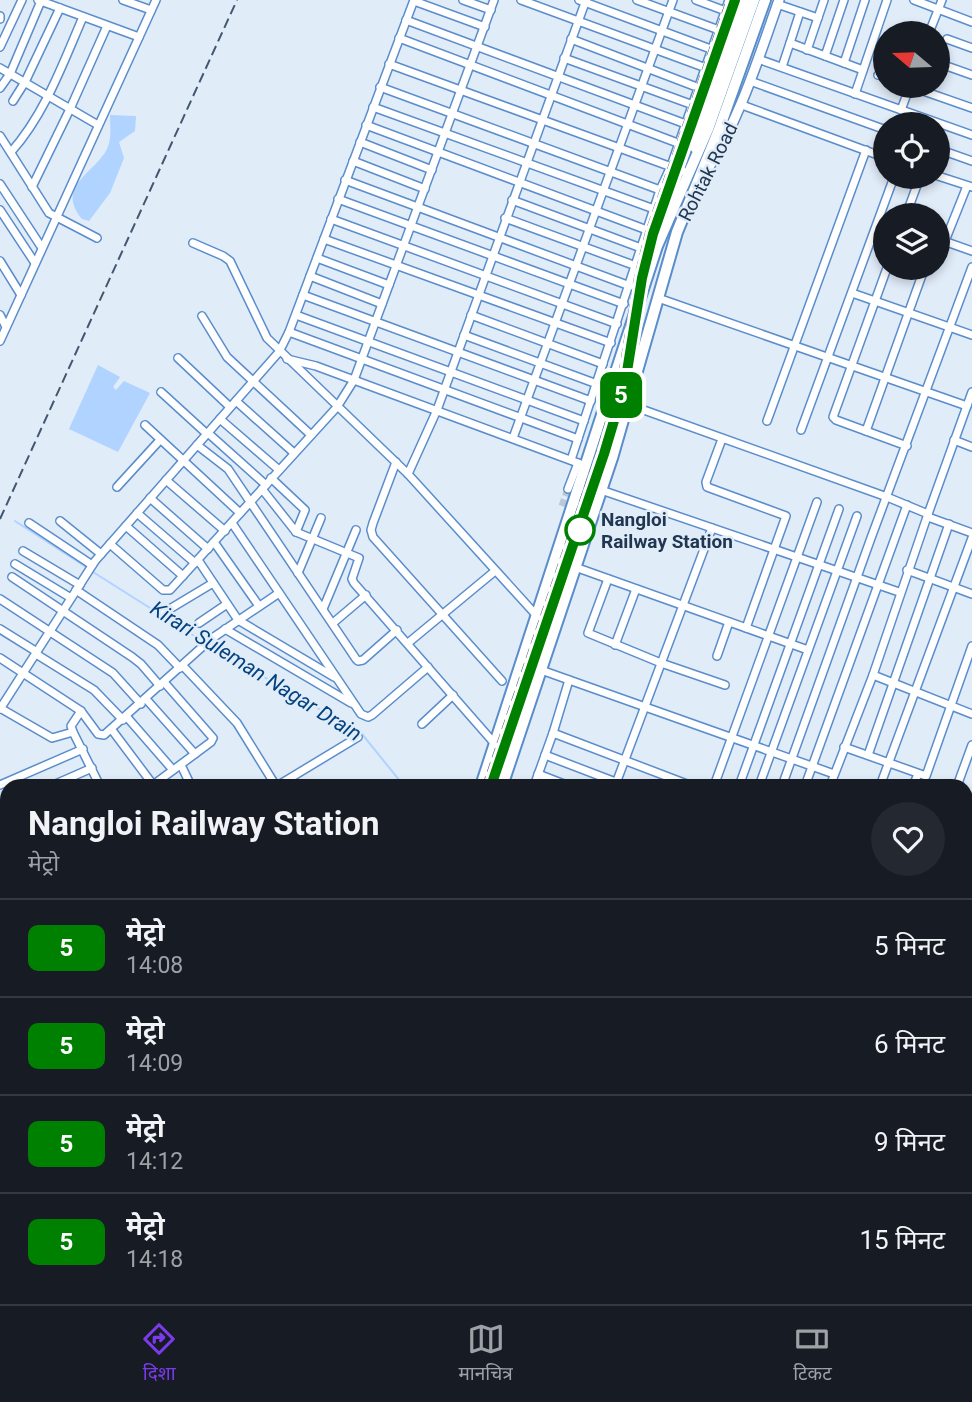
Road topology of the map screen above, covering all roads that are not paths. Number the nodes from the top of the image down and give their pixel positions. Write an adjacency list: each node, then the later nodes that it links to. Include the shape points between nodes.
1 (22, 0): 47 (street)
2 (124, 0): 26 (street)
3 (156, 0): 26 (street)
4 (414, 0): 34 (street); 39 (street)
5 (463, 0): 27 (street)
6 (495, 0): 27 (street)
7 (521, 0): 35 (street)
8 (637, 0): 29 (street)
9 (673, 0): 29 (street)
10 (695, 0): 28 (street)
11 (729, 0): 28 (street)
12 (745, 0): 31 (street, Rohtak Road)
13 (754, 0): 98 (highway)
14 (765, 0): 98 (highway)
15 (824, 0): 33 (street)
16 (844, 0): 53 (street)
17 (865, 0): 56 (street)
18 (887, 0): 64 (street)
19 (914, 0): 25 (street)
20 (942, 0): 25 (street)
21 (40, 1): 24 (street); 66 (street)
22 (583, 1): 35 (street); 41 (street)
23 (778, 2): 30 (street); 55 (street, Rohtak Road)
24 (60, 8): 32 (street); 70 (street)
25 (938, 9): 36 (street); 37 (street)
26 (151, 10): 42 (street)
27 (491, 10): 39 (street)
28 (726, 11): 31 (street); 40 (street)
29 (669, 12): 40 (street); 41 (street)
30 (800, 12): 33 (street); 46 (street)
31 (739, 16): 65 (street, Rohtak Road)
32 (83, 17): 38 (street); 78 (street)
33 (818, 18): 52 (street)
34 (406, 20): 43 (street); 48 (street)
35 (578, 21): 44 (street); 51 (street)
36 (934, 21)
37 (972, 22)
38 (107, 26): 42 (street); 87 (street)
39 (485, 27): 48 (street)
40 (719, 30): 63 (street)
41 (662, 31): 49 (street); 51 (street)
42 (139, 37): 94 (street)
43 (399, 38): 57 (street); 58 (street)
44 (571, 39): 54 (street); 62 (street)
45 (950, 41): 50 (street)
46 (790, 43): 52 (street); 59 (street)
47 (0, 47)
48 (477, 47): 58 (street); 68 (street)
49 (708, 48)
50 (972, 48)
51 (655, 50): 62 (street); 63 (street)
52 (807, 50): 53 (street)
53 (825, 56): 56 (street)
54 (564, 58): 68 (street); 71 (street)
55 (758, 59): 59 (street); 69 (street, Rohtak Road)
56 (844, 63): 64 (street)
57 (389, 64): 73 (street); 75 (street)
58 (471, 65): 75 (street); 76 (street)
59 (782, 67): 77 (street)
60 (950, 67): 67 (street)
61 (0, 68): 66 (street)
62 (648, 68): 71 (street); 72 (street)
63 (706, 68): 65 (street); 82 (street)
64 (863, 70): 77 (street)
65 (719, 73): 117 (street, Rohtak Road)
66 (10, 74): 70 (street); 74 (street)
67 (972, 75)
68 (557, 77): 76 (street); 84 (street)
69 (750, 81): 83 (street, Rohtak Road); 96 (street)
70 (25, 82): 78 (street); 81 (street)
71 (641, 86): 82 (street); 84 (street)
72 (694, 86)
73 (380, 87): 85 (street); 90 (street)
74 (0, 88)
75 (461, 90): 90 (street); 91 (street)
76 (550, 94): 91 (street); 92 (street)
77 (855, 94): 88 (street)
78 (48, 96): 87 (street); 108 (street)
79 (905, 98): 88 (street)
80 (943, 98): 86 (street)
81 (13, 101)
82 (693, 105): 114 (street)
83 (741, 105): 106 (street); 122 (street, Rohtak Road, via 724,144)
84 (634, 106): 92 (street); 93 (street)
85 (373, 107): 95 (street); 99 (street)
86 (972, 108)
87 (70, 109): 94 (street); 123 (street)
88 (901, 110): 89 (street)
89 (907, 112)
90 (453, 115): 99 (street); 104 (street)
91 (541, 118): 104 (street); 105 (street)
92 (628, 123): 103 (street); 105 (street)
93 (683, 123)
94 (98, 125): 134 (street)
95 (366, 125): 102 (street); 107 (street)
96 (873, 125)
97 (950, 127): 100 (street)
98 (713, 131): 117 (highway); 122 (highway)
99 (446, 132): 107 (street); 113 (street)
100 (972, 135)
101 (0, 136): 108 (street)
102 (360, 142): 111 (street); 115 (street)
103 (675, 142)
104 (532, 144): 113 (street); 116 (street)
105 (619, 147): 114 (street); 116 (street)
106 (866, 150): 109 (street); 193 (street)
107 (439, 151): 115 (street); 120 (street)
108 (11, 152): 123 (street)
109 (873, 153)
110 (950, 153): 112 (street)
111 (353, 161): 118 (street); 125 (street)
112 (972, 161)
113 (525, 163): 120 (street); 127 (street)
114 (671, 166): 117 (street); 126 (street)
115 (432, 170): 125 (street)
116 (610, 171): 126 (street); 127 (street)
117 (688, 173): 240 (highway, Rohtak Road)
118 (345, 180): 128 (street); 130 (street)
119 (950, 180): 124 (street)
120 (519, 181): 129 (street); 133 (street)
121 (0, 184): 149 (street)
122 (696, 186): 171 (highway, Rohtak Road)
123 (32, 187): 134 (street)
124 (969, 187): 137 (street)
125 (425, 189): 130 (street)
126 (660, 190): 132 (street)
127 (603, 192): 132 (street); 133 (street)
128 (338, 200): 136 (street); 138 (street)
129 (512, 200): 135 (street); 139 (street)
130 (418, 206): 138 (street); 142 (street)
131 (0, 209): 155 (street)
132 (654, 209): 140 (street)
133 (596, 211): 139 (street); 140 (street)
134 (55, 216): 141 (street); 149 (street)
135 (505, 218): 142 (street); 148 (street)
136 (331, 219): 143 (street); 147 (street)
137 (950, 224)
138 (411, 226): 147 (street); 152 (street)
139 (589, 229): 148 (street); 150 (street)
140 (647, 230): 150 (street)
141 (97, 238)
142 (498, 238): 152 (street); 157 (street)
143 (324, 239): 153 (street); 156 (street)
144 (193, 243): 194 (street, via 230,261 258,323)
145 (873, 243): 167 (street)
146 (950, 243): 151 (street)
147 (404, 246): 156 (street); 160 (street)
148 (582, 247): 157 (street); 158 (street)
149 (42, 248): 155 (street)
150 (641, 248): 158 (street)
151 (972, 251)
152 (492, 256): 160 (street); 164 (street)
153 (317, 258): 161 (street); 165 (street)
154 (0, 261): 169 (street)
155 (35, 263): 169 (street)
156 (397, 265): 165 (street); 168 (street)
157 (576, 265): 164 (street); 166 (street)
158 (636, 266): 166 (street)
159 (972, 267): 185 (street)
160 (485, 275): 168 (street); 174 (street)
161 (310, 276): 170 (street); 173 (street)
162 (883, 280): 172 (street)
163 (920, 280): 176 (street)
164 (569, 284): 174 (street); 175 (street)
165 (389, 285): 173 (street)
166 (630, 286): 175 (street)
167 (852, 293): 172 (street); 196 (street)
168 (478, 294): 178 (street); 182 (street)
169 (21, 295): 184 (street)
170 (303, 295): 177 (street); 181 (street)
171 (658, 298): 193 (street); 216 (highway, Rohtak Road)
172 (875, 302): 176 (street); 202 (street)
173 (382, 304): 181 (street)
174 (562, 304): 182 (street); 183 (street)
175 (624, 304): 183 (street)
176 (909, 314): 185 (street); 204 (street)
177 (296, 315): 186 (street); 190 (street)
178 (471, 315): 187 (street); 191 (street)
179 (0, 316): 184 (street)
180 (202, 316): 207 (street, via 227,357)
181 (375, 323): 190 (street); 195 (street)
182 (555, 323): 191 (street); 192 (street)
183 (617, 324): 192 (street)
184 (6, 327): 189 (street)
185 (950, 328): 188 (street); 211 (street)
186 (289, 332): 194 (street); 199 (street)
187 (464, 335): 195 (street); 200 (street)
188 (972, 335)
189 (0, 341)
190 (369, 341): 199 (street); 203 (street)
191 (547, 343): 200 (street); 201 (street)
192 (611, 343): 201 (street)
193 (794, 345): 196 (street); 223 (street)
194 (279, 352): 198 (street); 207 (street)
195 (457, 353): 203 (street); 206 (street)
196 (828, 357): 202 (street); 225 (street)
197 (178, 358): 215 (street)
198 (287, 359): 205 (street); 218 (street)
199 (361, 361): 205 (street); 209 (street)
200 (540, 362): 206 (street); 208 (street)
201 (603, 364): 208 (street)
202 (852, 366): 204 (street); 226 (street, via 833,417)
203 (451, 371): 209 (street); 213 (street)
204 (885, 377): 211 (street); 226 (street)
205 (354, 380): 218 (street); 219 (street)
206 (533, 381): 213 (street); 214 (street)
207 (252, 383): 215 (street); 228 (street)
208 (597, 384): 214 (street)
209 (444, 390): 219 (street); 220 (street)
210 (161, 392): 227 (street)
211 (927, 392): 217 (street); 235 (street)
212 (972, 392): 217 (street)
213 (527, 400): 220 (street); 222 (street)
214 (591, 401): 222 (street)
215 (233, 404): 221 (street); 237 (street)
216 (627, 404): 231 (street); 247 (highway, Rohtak Road)
217 (967, 406): 233 (street)
218 (337, 407): 228 (street); 239 (street)
219 (437, 410): 229 (street); 242 (street)
220 (520, 418): 229 (street); 230 (street)
221 (220, 419): 227 (street); 241 (street)
222 (584, 421): 230 (street)
223 (767, 421)
224 (145, 425): 232 (street)
225 (802, 430)
226 (866, 431): 235 (street)
227 (207, 433): 234 (street); 244 (street)
228 (311, 435): 237 (street)
229 (513, 438): 240 (street)
230 (578, 439): 240 (street)
231 (722, 439): 248 (street); 274 (street, via 706,485 784,514)
232 (160, 440): 238 (street); 245 (street)
233 (954, 440): 236 (street); 256 (street)
234 (197, 445): 238 (street); 250 (street, via 228,469)
235 (907, 446): 248 (street)
236 (972, 447)
237 (294, 453): 241 (street)
238 (182, 462): 243 (street); 255 (street)
239 (396, 463): 242 (street); 309 (street, via 371,530 373,537)
240 (579, 463): 246 (street); 310 (highway, Rohtak Road)
241 (279, 470): 244 (street)
242 (408, 474): 286 (street)
243 (166, 480): 249 (street); 266 (street)
244 (266, 484): 250 (street); 267 (street); 267 (street, via 305,510)
245 (117, 487)
246 (568, 489)
247 (601, 490): 264 (street); 283 (highway, Rohtak Road)
248 (887, 497): 252 (street); 289 (street)
249 (150, 498): 254 (street); 273 (street)
250 (251, 502): 255 (street); 287 (street)
251 (817, 502): 278 (street)
252 (908, 505): 256 (street); 294 (street)
253 (839, 509): 281 (street)
254 (137, 513): 263 (street); 279 (street)
255 (240, 513): 261 (street)
256 (928, 515): 262 (street); 285 (street)
257 (857, 516): 284 (street)
258 (321, 519): 270 (street)
259 (60, 521): 277 (street)
260 (29, 523): 282 (street)
261 (232, 523): 266 (street); 299 (street)
262 (949, 524): 268 (street); 292 (street)
263 (126, 526): 272 (street); 288 (street)
264 (712, 528): 274 (street); 305 (street)
265 (356, 530): 276 (street)
266 (225, 531): 271 (street)
267 (296, 532): 270 (street)
268 (972, 533)
269 (972, 538): 295 (street)
270 (313, 539): 276 (street); 287 (street)
271 (214, 542): 273 (street); 304 (street)
272 (110, 544): 277 (street); 288 (street, via 165,592)
273 (208, 549): 279 (street)
274 (775, 549): 278 (street); 315 (street)
275 (23, 551): 297 (street)
276 (347, 552): 301 (street, via 359,558 353,581); 306 (street)
277 (101, 554): 282 (street)
278 (797, 557): 281 (street); 322 (street)
279 (196, 562): 288 (street); 293 (street)
280 (15, 564): 297 (street)
281 (819, 564): 284 (street); 324 (street)
282 (92, 565): 297 (street)
283 (575, 567): 291 (street); 321 (highway, Rohtak Road)
284 (837, 570): 289 (street); 327 (street)
285 (908, 570): 292 (street); 298 (street)
286 (495, 571): 309 (street); 310 (street)
287 (298, 573): 306 (street)
288 (183, 576)
289 (856, 577): 294 (street); 368 (street)
290 (12, 578): 307 (street)
291 (608, 579): 296 (street); 325 (street, via 588,633)
292 (930, 579): 295 (street); 342 (street)
293 (213, 583): 303 (street); 308 (street)
294 (878, 584): 298 (street); 372 (street)
295 (954, 587): 300 (street); 343 (street)
296 (636, 589): 305 (street); 325 (street)
297 (76, 591): 307 (street); 332 (street, via 158,645)
298 (900, 592): 336 (street)
299 (279, 593): 304 (street); 337 (street)
300 (972, 594)
301 (366, 595): 314 (street); 319 (street)
302 (0, 599): 320 (street)
303 (227, 604): 311 (street); 313 (street)
304 (259, 606): 311 (street)
305 (683, 606): 312 (street); 331 (street)
306 (323, 610): 314 (street)
307 (63, 612): 320 (street); 340 (street, via 132,657)
308 (163, 613)
309 (442, 614): 323 (street); 339 (street)
310 (538, 616): 318 (highway, Rohtak Road)
311 (238, 620): 317 (street); 337 (street)
312 (729, 622): 315 (street); 329 (street)
313 (199, 623)
314 (333, 623): 319 (street, via 358,661)
315 (747, 628): 322 (street)
316 (0, 629): 328 (street)
317 (225, 629): 332 (street); 346 (street)
318 (533, 629): 321 (highway); 359 (highway, Rohtak Road)
319 (397, 630): 323 (street)
320 (50, 632): 328 (street); 345 (street, via 113,673)
321 (553, 636): 334 (highway, Rohtak Road)
322 (768, 636): 324 (street); 358 (street)
323 (408, 643): 333 (street)
324 (790, 644): 327 (street); 361 (street)
325 (615, 645): 331 (street)
326 (972, 646): 347 (street)
327 (808, 650): 364 (street)
328 (36, 653): 335 (street); 352 (street, via 94,691)
329 (718, 656)
330 (0, 658): 335 (street)
331 (661, 663): 341 (street); 348 (street)
332 (182, 667): 340 (street); 384 (street, via 237,723)
333 (428, 667): 344 (street); 346 (street, via 372,715 365,716)
334 (541, 670): 338 (street); 387 (highway, Rohtak Road)
335 (23, 673): 349 (street); 350 (street)
336 (873, 675): 342 (street); 362 (street)
337 (337, 679): 346 (street)
338 (569, 680): 348 (street); 356 (street)
339 (502, 681)
340 (162, 684): 345 (street); 365 (street, via 213,737)
341 (725, 685)
342 (894, 685): 343 (street); 367 (street)
343 (914, 693): 347 (street); 370 (street)
344 (453, 695): 353 (street); 359 (street)
345 (143, 701): 352 (street); 365 (street)
346 (355, 705)
347 (951, 706): 351 (street); 377 (street, via 928,773)
348 (645, 707): 358 (street); 369 (street)
349 (0, 708): 355 (street, via 52,738)
350 (81, 711): 354 (street, via 98,734 104,736); 355 (street, via 71,726)
351 (972, 713)
352 (125, 718): 354 (street); 374 (street)
353 (422, 724)
354 (112, 730): 381 (street)
355 (73, 732): 363 (street)
356 (553, 733): 366 (street); 369 (street)
357 (358, 737): 385 (street)
358 (732, 738): 361 (street); 393 (street)
359 (495, 744): 386 (highway, Rohtak Road)
360 (972, 745): 401 (street)
361 (753, 746): 364 (street); 394 (street)
362 (844, 747): 367 (street); 376 (street)
363 (83, 749): 373 (street); 378 (street)
364 (772, 752): 368 (street); 395 (street)
365 (195, 754): 371 (street)
366 (545, 755): 375 (street); 390 (street)
367 (868, 755): 370 (street)
368 (791, 759): 372 (street); 396 (street)
369 (625, 760): 391 (street); 392 (street)
370 (888, 762): 377 (street); 399 (street)
371 (181, 765): 374 (street); 383 (street)
372 (812, 766): 376 (street); 397 (street)
373 (92, 768): 379 (street); 380 (street)
374 (173, 770): 382 (street)
375 (538, 774): 388 (street); 389 (street)
376 (834, 774): 398 (street)
377 (918, 774): 400 (street)
378 (14, 779)
379 (67, 779)
380 (97, 779)
381 (149, 779)
382 (161, 779)
383 (188, 779)
384 (273, 779)
385 (289, 779)
386 (483, 779)
387 (504, 779)
388 (536, 779)
389 (551, 779)
390 (604, 779)
391 (618, 779)
392 (670, 779)
393 (717, 779)
394 (741, 779)
395 (762, 779)
396 (784, 779)
397 (807, 779)
398 (832, 779)
399 (882, 779)
400 (916, 779)
401 (960, 779)

